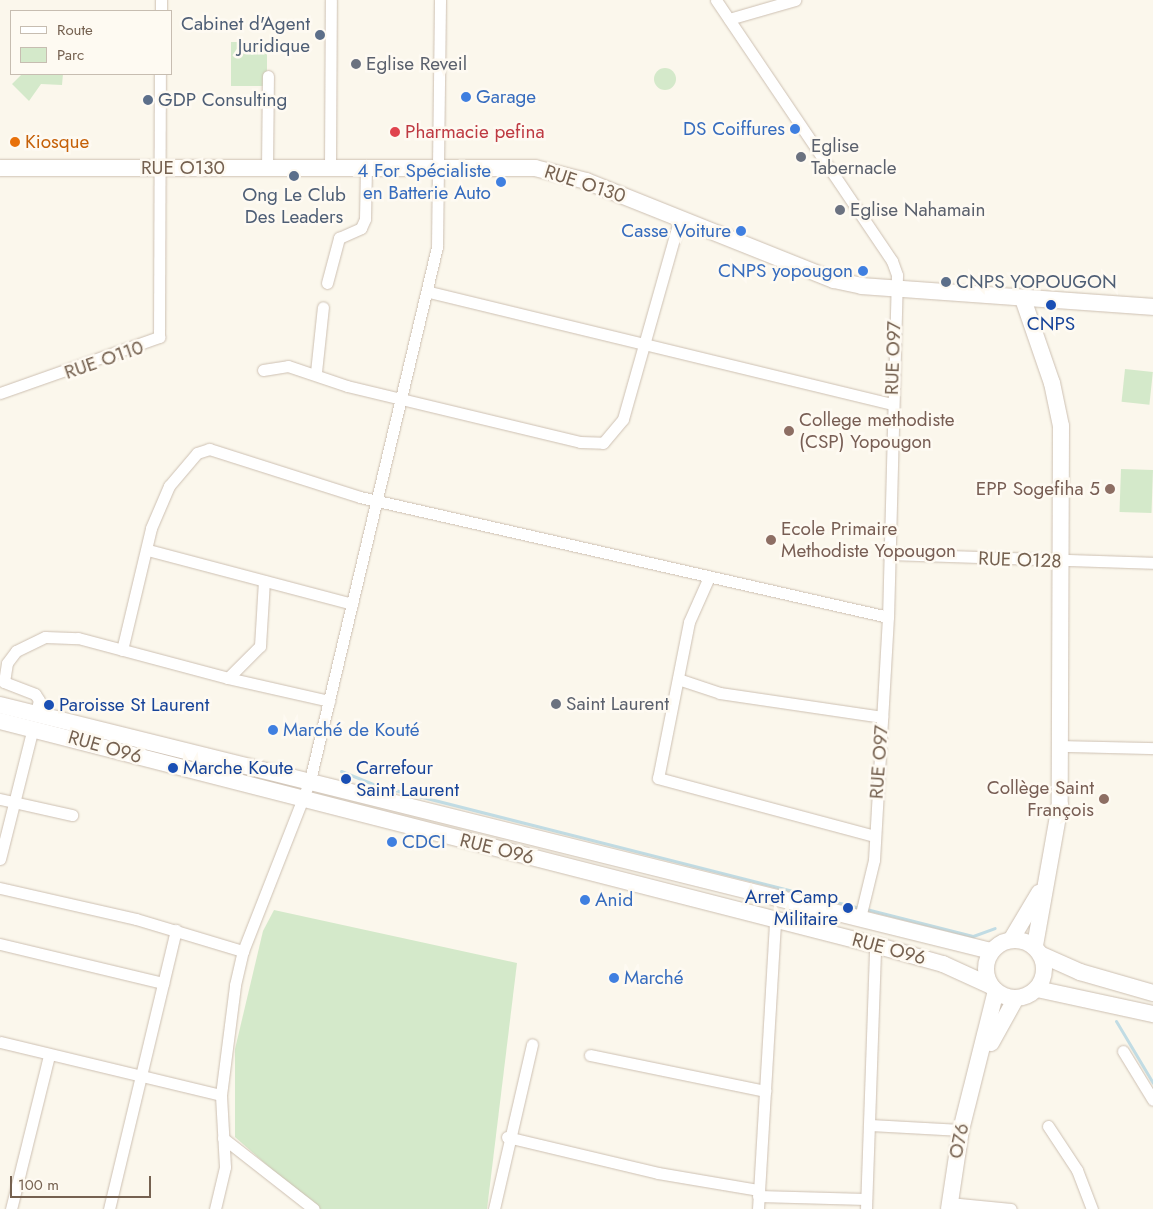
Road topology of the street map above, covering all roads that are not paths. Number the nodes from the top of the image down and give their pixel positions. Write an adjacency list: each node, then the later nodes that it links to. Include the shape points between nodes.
1 (331, 0): 11 (street)
2 (440, 0): 13 (street)
3 (716, 0): 5 (street, RUE O97)
4 (795, 0): 5 (street)
5 (729, 19): 16 (street, RUE O97, via 892,260)
6 (160, 75): 9 (street)
7 (268, 76): 10 (street)
8 (0, 168): 9 (main road, RUE O130)
9 (159, 168): 10 (main road, RUE O130); 24 (street, RUE O110, via 158,337)
10 (268, 168): 11 (main road, RUE O130)
11 (330, 168): 12 (main road, RUE O130)
12 (366, 168): 13 (main road, RUE O130); 15 (street, via 365,219 361,228 339,238)
13 (442, 168): 14 (main road, RUE O130, via 535,168 562,173); 17 (street, via 441,225)
14 (680, 218): 16 (main road, RUE O130, via 834,280); 21 (street)
15 (327, 283)
16 (896, 289): 18 (main road, RUE O130); 26 (street, RUE O97)
17 (429, 292): 21 (street); 25 (street)
18 (1023, 298): 20 (main road, RUE O130); 30 (main road, via 1058,402)
19 (323, 307): 23 (street)
20 (1153, 307)
21 (645, 345): 25 (street, via 622,419 603,443 580,442); 26 (street)
22 (263, 370): 23 (street, via 288,366)
23 (316, 372): 25 (street, via 347,386)
24 (0, 393)
25 (405, 399): 27 (street)
26 (892, 404): 29 (street, RUE O97)
27 (380, 499): 28 (street, via 203,450 171,483); 32 (street); 34 (street)
28 (148, 550): 33 (street); 36 (street)
29 (887, 554): 30 (street, RUE O128); 35 (street, RUE O97)
30 (1060, 561): 31 (street, RUE O128); 44 (main road)
31 (1153, 563)
32 (709, 577): 35 (street); 38 (street, via 688,622)
33 (264, 581): 34 (street); 37 (street, via 260,646)
34 (352, 604): 39 (street)
35 (888, 617): 41 (street, RUE O97)
36 (122, 650): 37 (street); 43 (street, via 59,636 45,637 16,651 7,663 4,682 35,694 39,700)
37 (228, 678): 39 (street)
38 (678, 679): 41 (street, via 720,693); 51 (street, via 658,778)
39 (329, 701): 46 (street)
40 (0, 705): 43 (main road, RUE O96)
41 (882, 717): 51 (street, RUE O97)
42 (0, 721): 43 (main road, RUE O96)
43 (34, 721): 46 (main road, RUE O96); 47 (main road, RUE O96); 49 (street)
44 (1063, 746): 45 (street); 53 (main road, via 1058,835)
45 (1153, 748)
46 (310, 780): 47 (street); 55 (main road, RUE O96)
47 (304, 798): 56 (main road, RUE O96); 61 (street)
48 (0, 799): 49 (street)
49 (14, 802): 50 (street); 52 (street)
50 (72, 815)
51 (874, 836): 55 (street, RUE O97, via 872,880)
52 (0, 858)
53 (1043, 886): 58 (main road); 63 (main road)
54 (0, 888): 57 (street)
55 (860, 918): 62 (main road, RUE O96)
56 (775, 919): 60 (main road, RUE O96); 77 (street)
57 (176, 930): 61 (street); 64 (street)
58 (1011, 940): 62 (main road); 63 (main road)
59 (0, 944): 64 (street)
60 (875, 945): 65 (main road, RUE O96, via 943,964); 80 (street)
61 (243, 951): 78 (street, via 230,1015)
62 (991, 951): 65 (main road, via 986,965)
63 (1038, 951): 66 (main road, via 1044,976); 67 (main road, via 1080,972)
64 (163, 984): 76 (street)
65 (994, 988): 68 (main road); 75 (main road)
66 (1037, 989): 68 (main road); 69 (main road)
67 (1153, 993)
68 (1016, 998): 75 (main road)
69 (1153, 1014)
70 (0, 1042): 73 (street)
71 (532, 1044): 83 (street)
72 (1123, 1051): 79 (street)
73 (49, 1055): 76 (street); 88 (street)
74 (590, 1055): 77 (street)
75 (976, 1075): 82 (main road, O76)
76 (142, 1076): 78 (street); 89 (street)
77 (764, 1091): 85 (street)
78 (221, 1095): 84 (street)
79 (1153, 1100)
80 (870, 1125): 82 (street); 86 (street)
81 (1048, 1126): 95 (street, via 1077,1170)
82 (961, 1130): 87 (main road, O76)
83 (507, 1137): 85 (street); 92 (street)
84 (224, 1138): 90 (street, via 225,1167); 91 (street)
85 (758, 1193): 86 (street); 93 (street)
86 (866, 1204)
87 (949, 1206): 94 (street)
88 (11, 1209)
89 (109, 1209)
90 (216, 1209)
91 (314, 1209)
92 (494, 1209)
93 (758, 1209)
94 (1011, 1209)
95 (1092, 1209)

